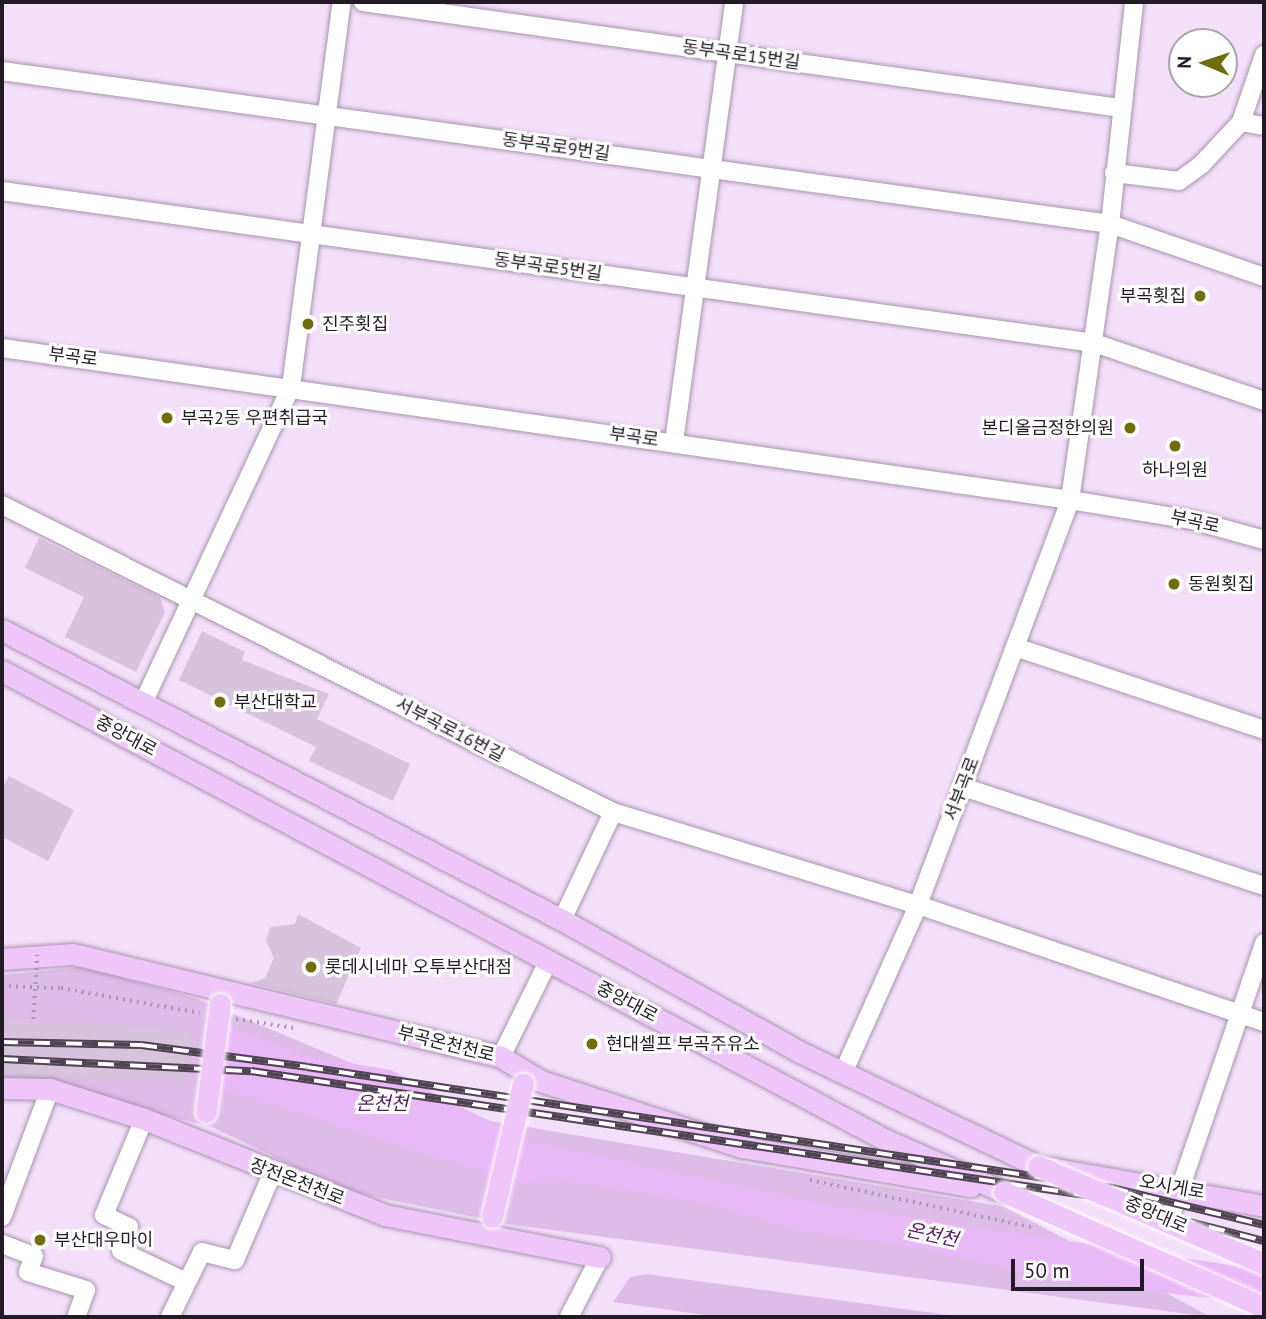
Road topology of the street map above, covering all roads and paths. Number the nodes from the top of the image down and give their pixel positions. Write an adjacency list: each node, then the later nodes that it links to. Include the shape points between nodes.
1 (342, 2): 9 (street)
2 (363, 2): 5 (street, 동부곡로15번길)
3 (734, 2): 5 (street)
4 (1133, 2): 8 (street, 서부곡로)
5 (727, 53): 8 (street, 동부곡로15번길); 12 (street)
6 (1264, 55): 10 (street)
7 (2, 71): 9 (street, 동부곡로9번길)
8 (1119, 108): 13 (street, 서부곡로)
9 (327, 116): 12 (street, 동부곡로9번길); 16 (street)
10 (1241, 122): 11 (street); 13 (street, via 1179,181)
11 (1264, 126)
12 (712, 169): 15 (street, 동부곡로9번길); 18 (street)
13 (1114, 173): 15 (street, 서부곡로)
14 (2, 191): 16 (street, 동부곡로5번길)
15 (1110, 224): 17 (street, 동부곡로9번길); 19 (street, 서부곡로)
16 (311, 234): 18 (street, 동부곡로5번길); 21 (street)
17 (1264, 277)
18 (695, 288): 19 (street, 동부곡로5번길); 23 (street)
19 (1094, 343): 22 (street, 동부곡로5번길); 24 (street, 서부곡로)
20 (2, 348): 21 (street, 부곡로)
21 (291, 387): 23 (street, 부곡로); 27 (street)
22 (1264, 401)
23 (674, 442): 24 (street, 부곡로)
24 (1070, 500): 26 (street, 부곡로, via 1192,520); 29 (street, 서부곡로)
25 (2, 505): 27 (street, 서부곡로16번길)
26 (1264, 540)
27 (190, 599): 31 (street); 34 (street, 서부곡로16번길)
28 (2, 630): 31 (main road, 중앙대로)
29 (1015, 647): 32 (street); 33 (street, 서부곡로)
30 (2, 671): 41 (main road, 중앙대로)
31 (143, 703): 37 (main road, 중앙대로)
32 (1264, 730)
33 (963, 787): 35 (street); 36 (street, 서부곡로)
34 (613, 811): 36 (street, 서부곡로16번길); 37 (street)
35 (1264, 886)
36 (918, 905): 43 (street, 서부곡로16번길); 47 (street, 서부곡로)
37 (562, 920): 47 (main road, 중앙대로)
38 (1264, 943): 43 (street)
39 (37, 955): 40 (main road, 부곡온천천로); 42 (main road, 부곡온천천로, via 73,954); 44 (path, bridge)
40 (2, 959)
41 (549, 960): 46 (street); 56 (main road, 중앙대로, via 886,1140)
42 (221, 997): 46 (main road, 부곡온천천로); 52 (main road, bridge, via 206,1112)
43 (1240, 1014): 45 (street, 서부곡로16번길); 55 (street)
44 (33, 1019)
45 (1264, 1022)
46 (501, 1057): 48 (main road, 부곡온천천로)
47 (844, 1073): 53 (main road, 중앙대로)
48 (524, 1078): 56 (main road, 부곡온천천로, via 742,1147); 60 (main road, bridge)
49 (2, 1088): 50 (main road, 장전온천천로)
50 (50, 1089): 51 (main road, 장전온천천로); 58 (street)
51 (144, 1119): 52 (main road, 장전온천천로); 64 (street, via 104,1215 129,1227 121,1251)
52 (192, 1140): 54 (main road, 장전온천천로)
53 (1038, 1166): 55 (main road, 오시게로); 59 (main road, 중앙대로, bridge)
54 (272, 1174): 60 (main road, 장전온천천로, via 385,1215); 64 (street, via 235,1260 202,1252)
55 (1181, 1187): 57 (main road, 오시게로); 59 (street)
56 (1004, 1192): 65 (main road, 중앙대로, bridge)
57 (1264, 1206)
58 (2, 1217)
59 (1170, 1220): 63 (main road, 중앙대로, bridge)
60 (490, 1226): 62 (main road, 장전온천천로)
61 (2, 1244): 66 (street, via 34,1256 28,1272 86,1290)
62 (600, 1257): 68 (street)
63 (1264, 1264)
64 (186, 1282): 67 (street)
65 (1264, 1307)
66 (76, 1317)
67 (170, 1317)
68 (569, 1317)

